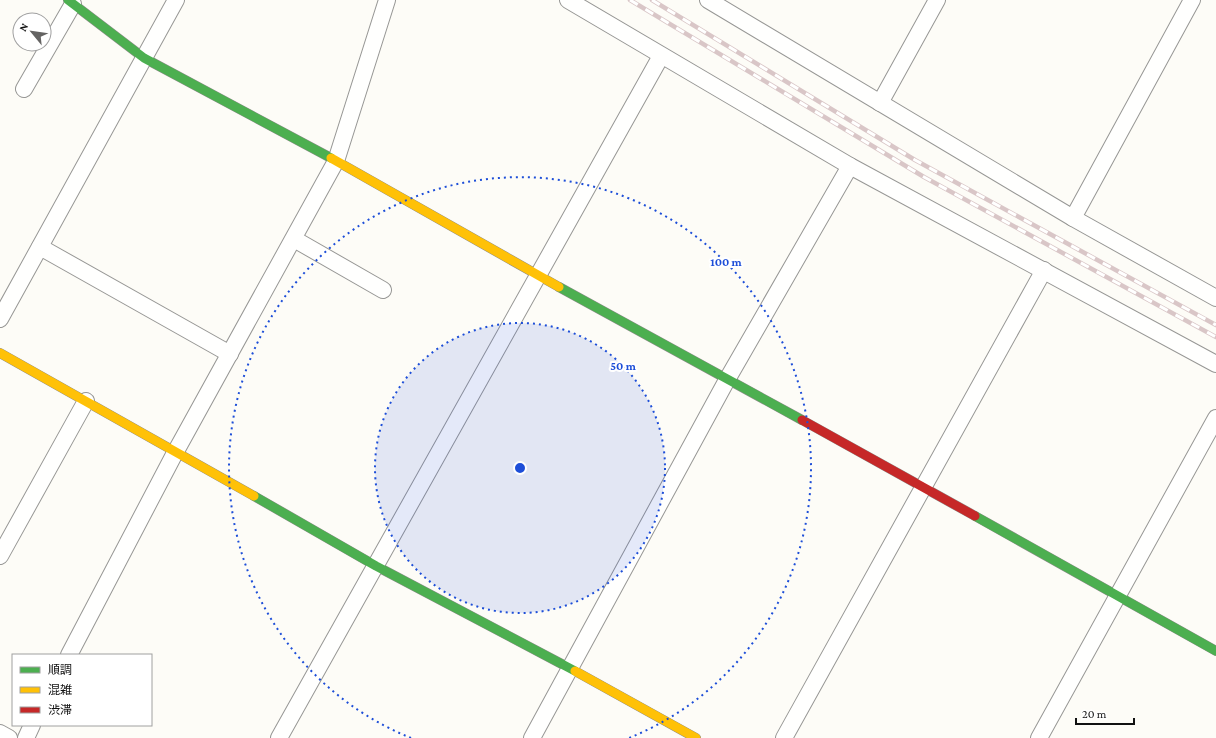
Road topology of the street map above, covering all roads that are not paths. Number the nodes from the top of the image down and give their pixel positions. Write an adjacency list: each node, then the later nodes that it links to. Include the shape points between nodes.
1 (176, 0): 9 (street)
2 (387, 0): 12 (street)
3 (568, 0): 8 (street)
4 (708, 0): 11 (street)
5 (938, 0): 11 (street)
6 (1192, 0): 14 (street)
7 (70, 2): 9 (street); 10 (street)
8 (662, 56): 13 (street); 18 (street)
9 (144, 58): 12 (street); 16 (street)
10 (24, 89)
11 (880, 103): 14 (street)
12 (336, 161): 15 (street); 18 (street)
13 (850, 166): 17 (street); 25 (street)
14 (1073, 218): 20 (street)
15 (294, 238): 19 (street); 23 (street)
16 (40, 247): 21 (street); 23 (street)
17 (1044, 270): 24 (street); 29 (street)
18 (539, 276): 25 (street); 31 (street)
19 (383, 290)
20 (1216, 298)
21 (0, 319)
22 (0, 353): 26 (street)
23 (230, 354): 28 (street)
24 (1216, 364)
25 (728, 378): 29 (street); 35 (street)
26 (86, 401): 28 (street); 30 (street)
27 (1216, 418): 32 (street)
28 (176, 451): 31 (street); 34 (street)
29 (923, 488): 32 (street); 43 (street)
30 (0, 556)
31 (376, 566): 35 (street); 40 (street)
32 (1118, 595): 33 (street); 44 (street)
33 (1216, 651)
34 (70, 654)
35 (570, 668): 41 (street); 42 (street)
36 (32, 726): 39 (street)
37 (0, 733): 38 (street)
38 (9, 738)
39 (26, 738)
40 (279, 738)
41 (532, 738)
42 (696, 738)
43 (784, 738)
44 (1039, 738)

